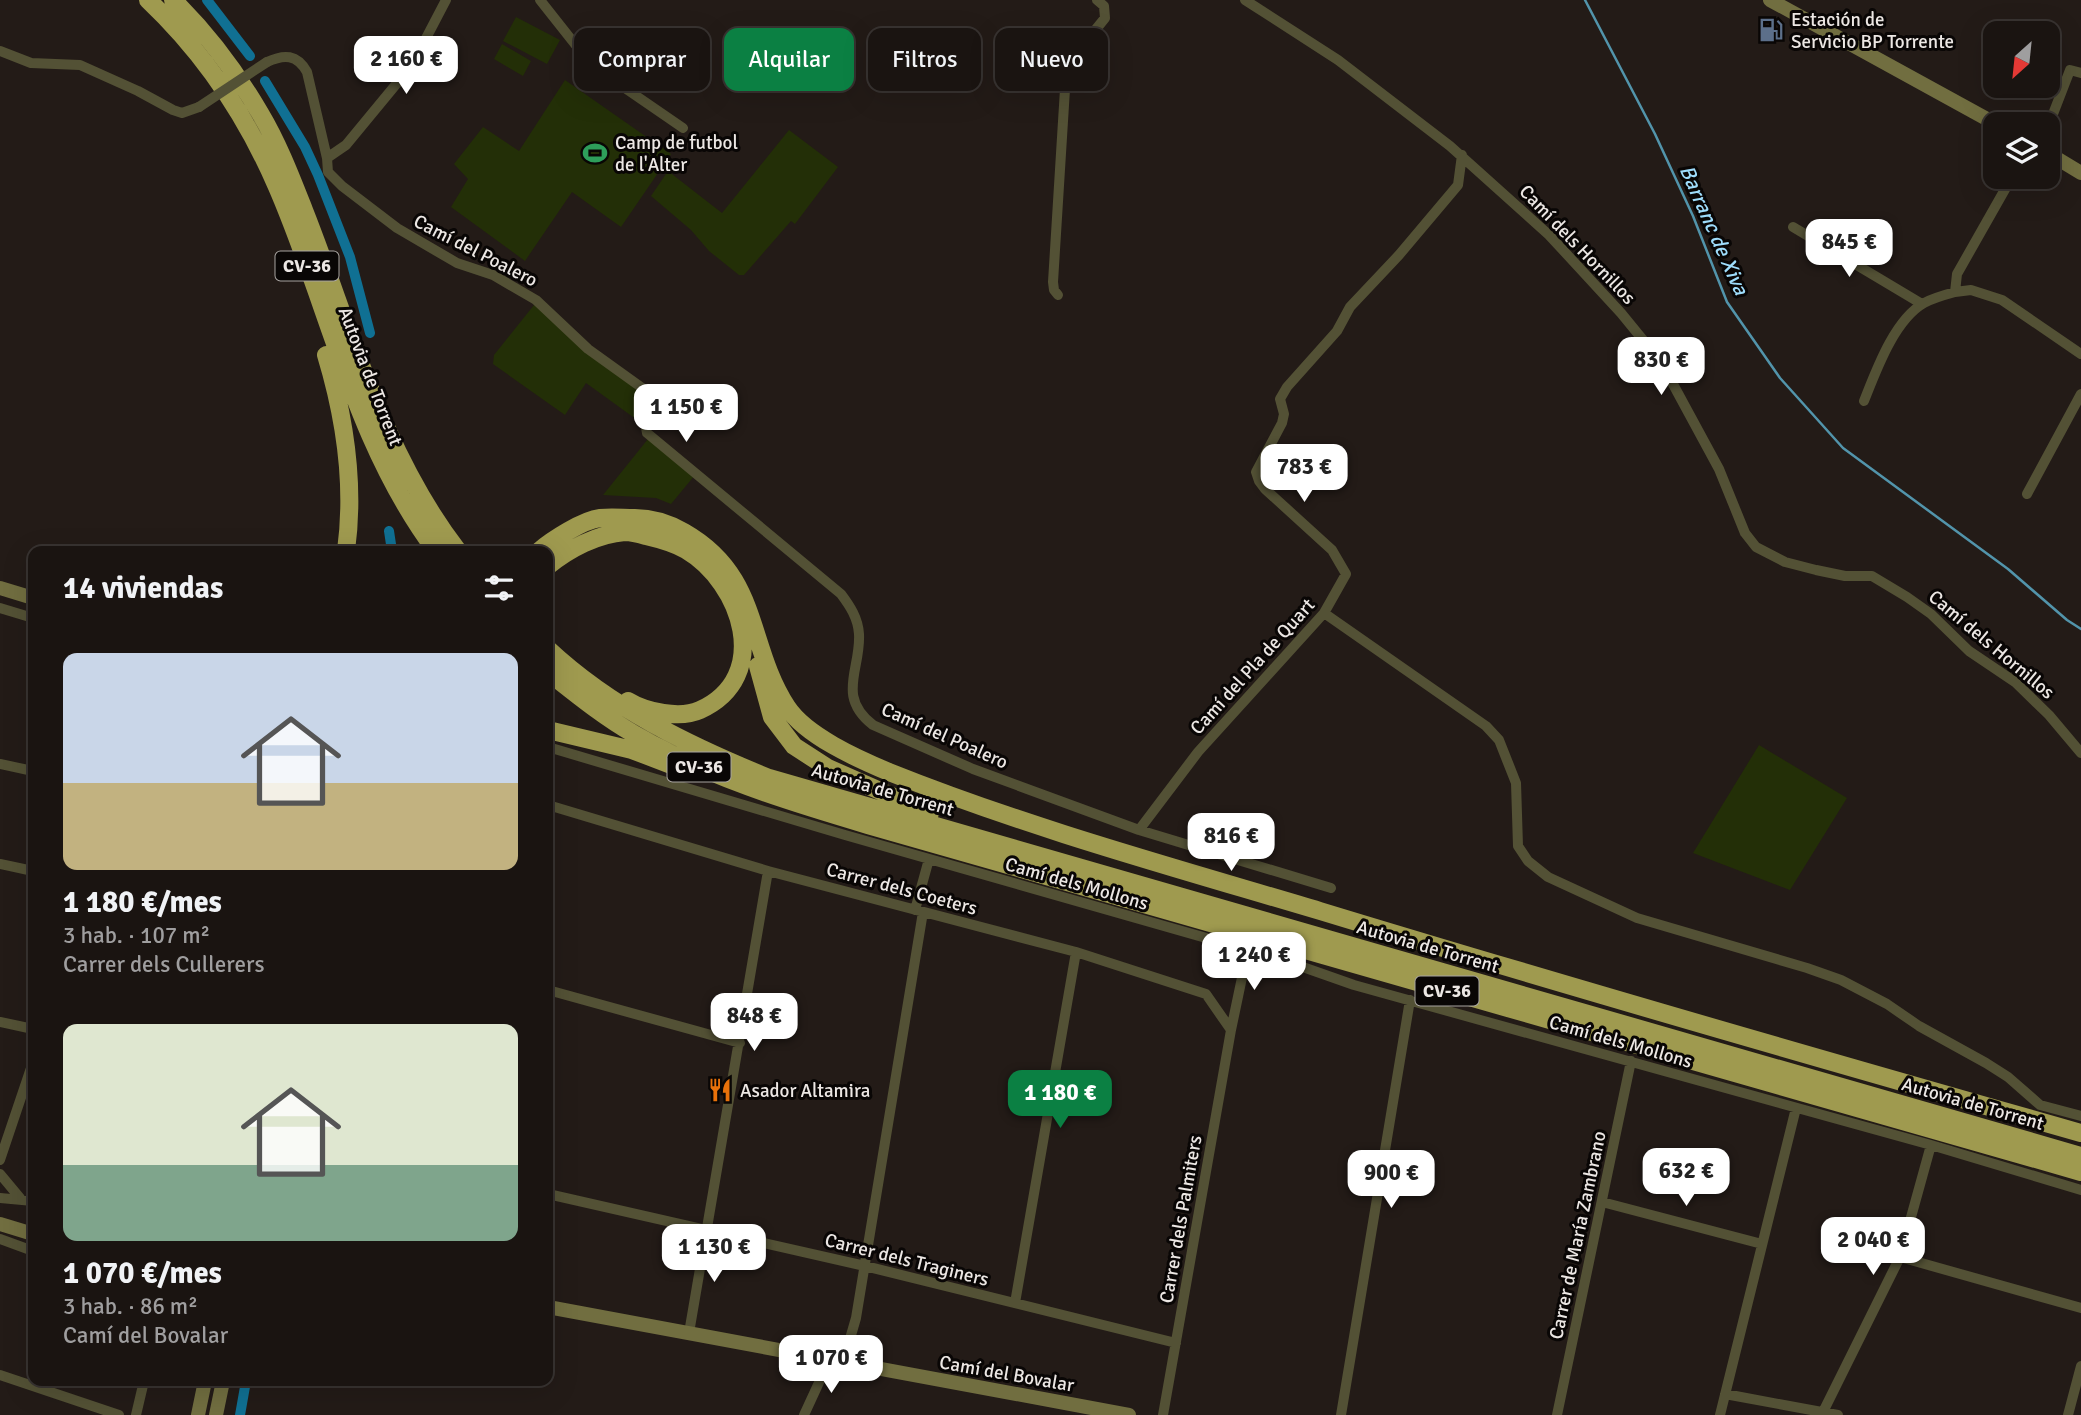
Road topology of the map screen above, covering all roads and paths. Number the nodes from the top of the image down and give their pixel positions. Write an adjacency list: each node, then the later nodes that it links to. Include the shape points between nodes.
1 (148, 0): 18 (highway, Autovia de Torrent / CV-36, via 180,30 214,73 248,126)
2 (173, 0): 16 (highway, Autovia de Torrent / CV-36, via 227,61 261,114)
3 (446, 0): 14 (street, via 412,65 346,145)
4 (540, 0): 12 (street, via 603,73)
5 (1097, 0): 22 (street, via 1104,6 1105,18 1066,73 1053,282)
6 (1245, 0): 13 (street, Camí dels Hornillos, via 1338,60)
7 (1770, 0): 11 (street)
8 (0, 51): 14 (street, Camí del Poalero, bridge, via 31,63 80,65 182,113 199,107 267,62 288,56 303,64 307,72)
9 (2081, 73): 10 (street, via 2070,70)
10 (2054, 112)
11 (1983, 117)
12 (683, 128)
13 (1462, 155): 38 (street, Camí del Pla de Quart, via 1458,185 1350,307 1329,341 1287,387 1280,400 1282,423 1256,472 1265,489 1332,550 1346,574); 45 (street, Camí dels Hornillos, via 1549,235 1661,362 1756,547 1785,562 1816,570 1872,576 1907,597 1969,652 2015,682)
14 (327, 158): 50 (street, Camí del Poalero, via 328,172 387,221 457,263 520,289 588,349 652,396 655,400 645,422 647,433 847,601 859,632 851,689 868,720 973,769)
15 (2060, 160): 17 (street)
16 (289, 172): 30 (highway, Autovia de Torrent / CV-36, via 386,431 420,495); 31 (highway, via 331,261 392,427 425,490)
17 (2081, 173)
18 (277, 187): 28 (highway, via 339,399 349,471); 29 (highway, Autovia de Torrent / CV-36, via 372,443)
19 (2005, 189): 21 (street, via 1957,274)
20 (1793, 227): 23 (street)
21 (1955, 292): 23 (street); 24 (street, via 1971,290 2002,300)
22 (1058, 295)
23 (1922, 304): 26 (street, via 1899,328)
24 (2081, 354)
25 (2081, 394): 27 (street)
26 (1864, 401)
27 (2027, 494)
28 (346, 546)
29 (433, 546)
30 (455, 546)
31 (464, 546)
32 (546, 546): 35 (highway, via 596,518 669,523 714,553)
33 (553, 562): 40 (highway, via 599,537 628,532 686,550 733,602 743,631 743,659 733,682 715,703 694,712 664,713 633,704)
34 (0, 587): 36 (street)
35 (741, 592): 55 (highway, via 772,717 794,746 828,768 913,807 1088,864); 70 (highway, via 769,674 790,711 815,734 882,769 957,799 1127,853 1581,990)
36 (28, 596)
37 (0, 608): 39 (street)
38 (1324, 613): 50 (street, Camí del Pla de Quart, via 1198,752); 69 (street, via 1486,726 1499,740 1516,783 1518,846 1548,877 1637,918 1841,980 1986,1063 2040,1105)
39 (28, 616)
40 (553, 643)
41 (553, 653): 55 (highway, Autovia de Torrent / CV-36, via 645,720 702,751 769,778)
42 (553, 676): 49 (highway, Autovia de Torrent / CV-36, via 634,734 694,765 762,793)
43 (553, 731): 49 (highway, via 632,750 762,799 839,822)
44 (553, 748): 51 (street, Camí dels Mollons)
45 (2081, 753)
46 (0, 764): 47 (street)
47 (28, 770)
48 (553, 806): 54 (street, Carrer dels Coeters)
49 (868, 825): 75 (highway, Autovia de Torrent / CV-36)
50 (1139, 830): 56 (street)
51 (929, 859): 57 (street); 58 (street, Camí dels Mollons)
52 (0, 864): 53 (street)
53 (28, 870)
54 (768, 871): 57 (street, Carrer dels Coeters); 65 (street)
55 (1122, 880): 72 (highway, Autovia de Torrent / CV-36)
56 (1331, 888)
57 (919, 911): 59 (street, Carrer dels Coeters); 88 (street)
58 (1248, 949): 61 (street, Camí dels Mollons); 64 (street, Carrer dels Palmiters)
59 (1076, 952): 64 (street, Carrer dels Coeters, via 1206,994); 89 (street)
60 (553, 991): 65 (street)
61 (1410, 1000): 66 (street, Camí dels Mollons); 113 (street)
62 (0, 1022): 63 (street)
63 (28, 1028)
64 (1231, 1030): 94 (street, Carrer dels Palmiters)
65 (740, 1043): 83 (street)
66 (1631, 1061): 68 (street, Camí dels Mollons); 81 (street, Carrer de María Zambrano)
67 (28, 1077): 73 (street)
68 (1796, 1108): 71 (street, Camí dels Mollons); 85 (street)
69 (2081, 1116)
70 (2081, 1133)
71 (1931, 1145): 76 (street, Camí dels Mollons); 87 (street)
72 (2081, 1156)
73 (0, 1160)
74 (0, 1174): 79 (street)
75 (2081, 1174)
76 (2081, 1190)
77 (553, 1195): 83 (street, Carrer dels Traginers)
78 (0, 1198): 79 (street)
79 (20, 1198): 80 (street)
80 (28, 1200)
81 (1602, 1202): 85 (street); 114 (street, Carrer de María Zambrano)
82 (3, 1230): 84 (street); 86 (street)
83 (708, 1230): 88 (street, Carrer dels Traginers); 92 (street)
84 (28, 1233)
85 (1762, 1244): 104 (street)
86 (28, 1248)
87 (1900, 1257): 91 (street); 105 (street)
88 (865, 1266): 89 (street, Carrer dels Traginers); 93 (street)
89 (1015, 1303): 94 (street, Carrer dels Traginers)
90 (553, 1308): 92 (street, Camí del Bovalar)
91 (2081, 1308)
92 (690, 1333): 95 (street, Camí del Bovalar)
93 (852, 1338): 95 (street, via 834,1350); 97 (street)
94 (1176, 1343): 112 (street, Carrer dels Palmiters)
95 (837, 1362): 97 (street, Camí del Bovalar); 110 (street)
96 (2081, 1366): 117 (street)
97 (879, 1370): 111 (street, Camí del Bovalar)
98 (0, 1375): 99 (street)
99 (28, 1384)
100 (33, 1386): 106 (street)
101 (143, 1386): 107 (street)
102 (204, 1386): 108 (street)
103 (222, 1386): 109 (street)
104 (1725, 1394): 105 (street); 115 (street)
105 (1823, 1412): 116 (street)
106 (119, 1415)
107 (136, 1415)
108 (198, 1415)
109 (216, 1415)
110 (804, 1415)
111 (1129, 1415)
112 (1163, 1415)
113 (1341, 1415)
114 (1557, 1415)
115 (1720, 1415)
116 (1838, 1415)
117 (2068, 1415)

